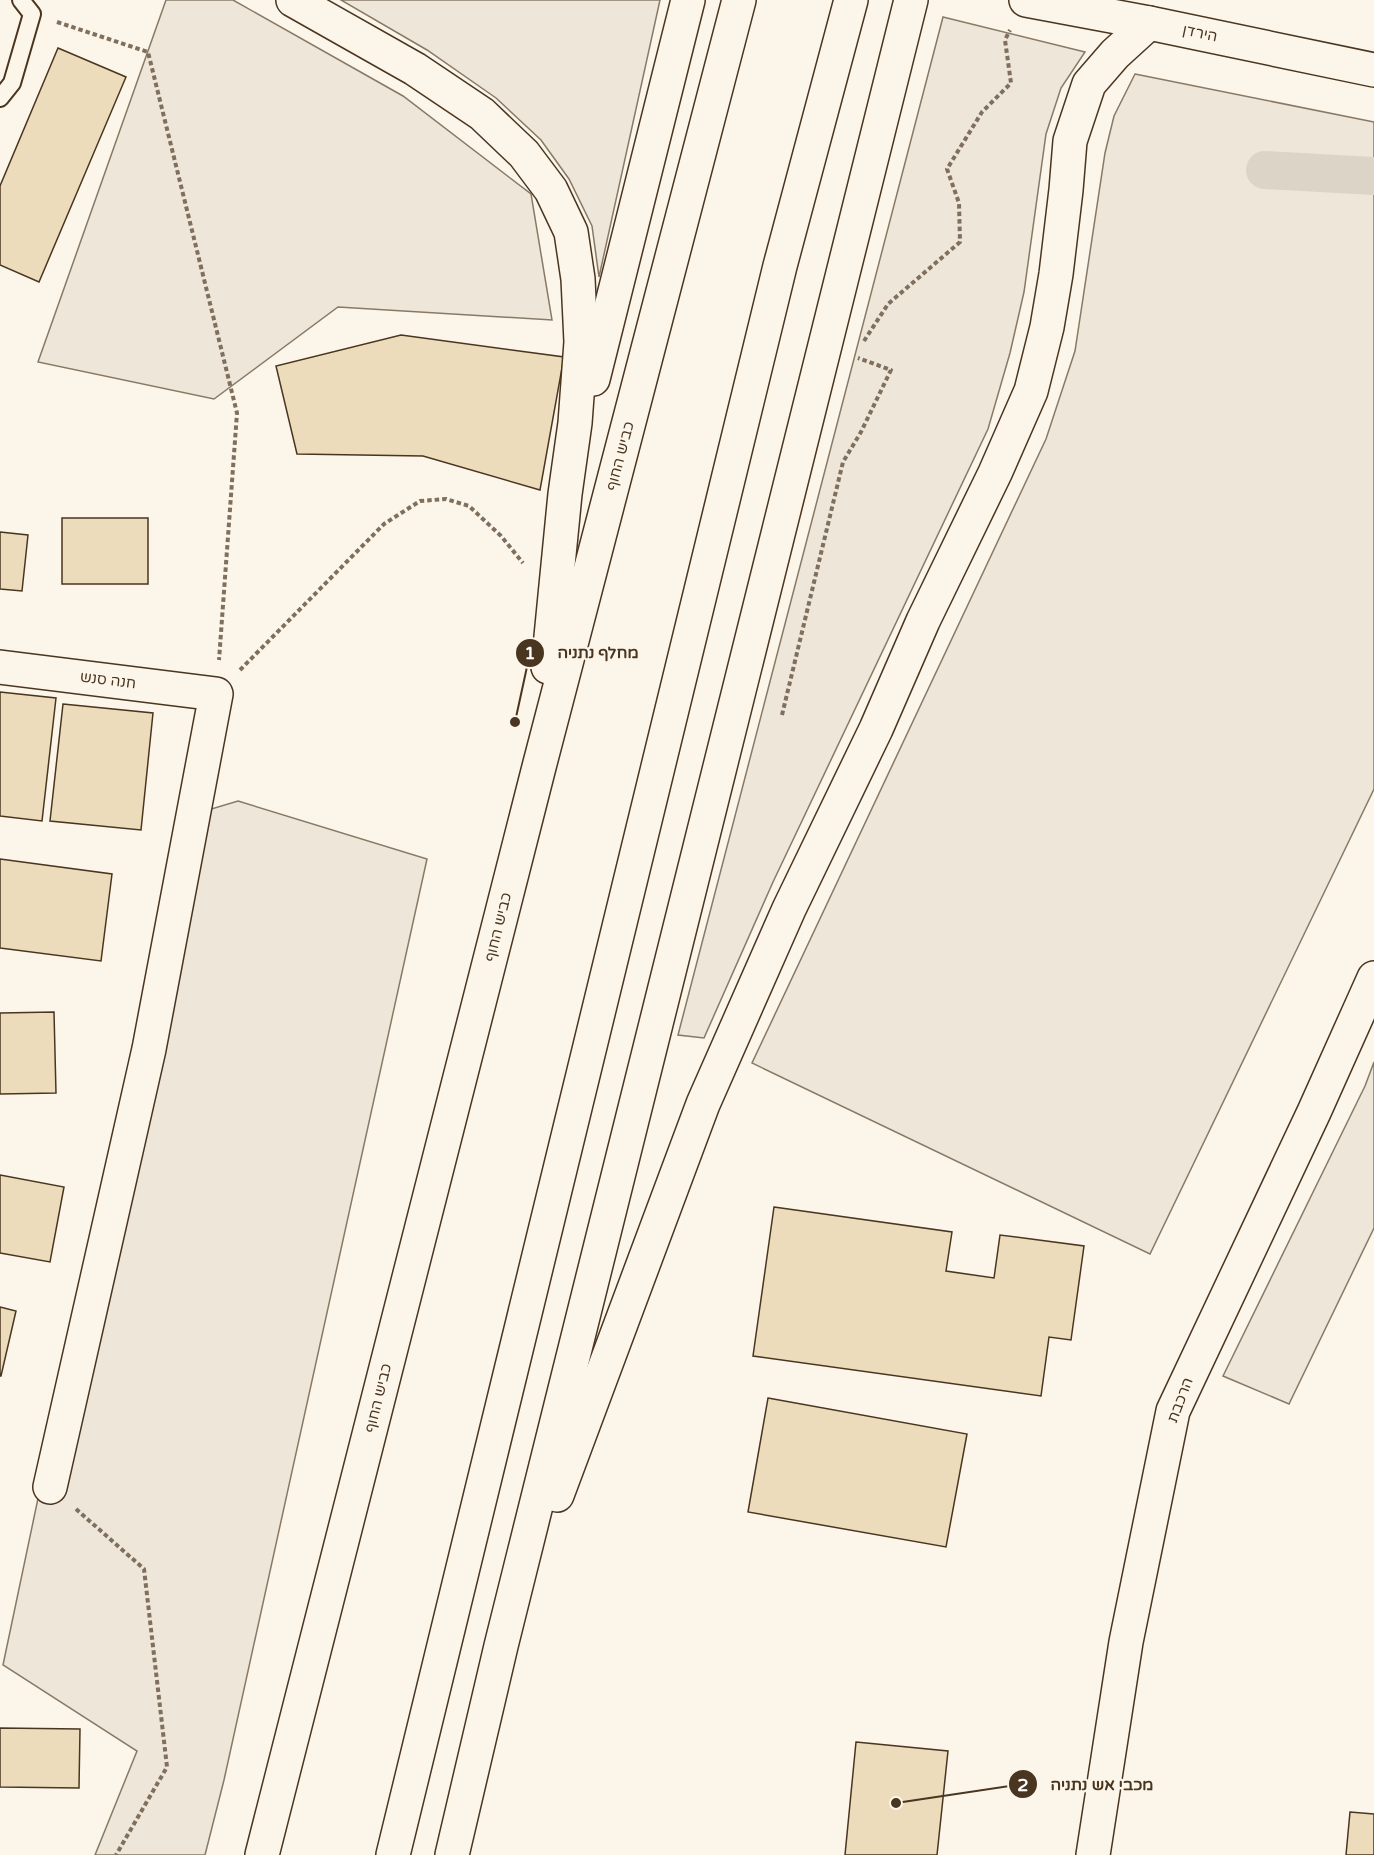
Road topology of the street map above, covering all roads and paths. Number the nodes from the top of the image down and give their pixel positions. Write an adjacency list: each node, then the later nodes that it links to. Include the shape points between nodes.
1 (21, 0): 8 (lane)
2 (293, 0): 12 (main road, via 415,69 482,114 524,154 551,190 571,232 581,342)
3 (688, 0): 12 (main road)
4 (739, 0): 17 (main road, כביש החוף)
5 (852, 0): 23 (main road, via 780,266)
6 (911, 0): 20 (main road)
7 (1019, 12): 9 (main road, הירדן); 16 (path, via 1005,40 1011,83 982,112 947,169 959,202 960,242 888,304 854,357 891,370 843,462)
8 (32, 14): 11 (lane, via 12,83); 15 (path, via 148,52 237,413)
9 (1149, 22): 10 (main road, הירדן); 20 (main road, via 1089,84 1070,141 1056,274 1031,391 789,909 703,1104)
10 (1374, 70)
11 (0, 98)
12 (565, 494): 17 (main road)
13 (513, 552): 15 (path, via 469,506 446,499 420,501 384,524)
14 (0, 667): 15 (main road, חנה סנש)
15 (216, 694): 19 (main road, via 149,1049)
16 (782, 715)
17 (539, 767): 22 (main road, כביש החוף)
18 (1374, 978): 25 (main road, הרכבת, via 1173,1411 1126,1642)
19 (50, 1486): 21 (path, via 144,1569 166,1767)
20 (501, 1646): 24 (main road)
21 (116, 1855)
22 (262, 1855)
23 (393, 1855)
24 (452, 1855)
25 (1093, 1855)

